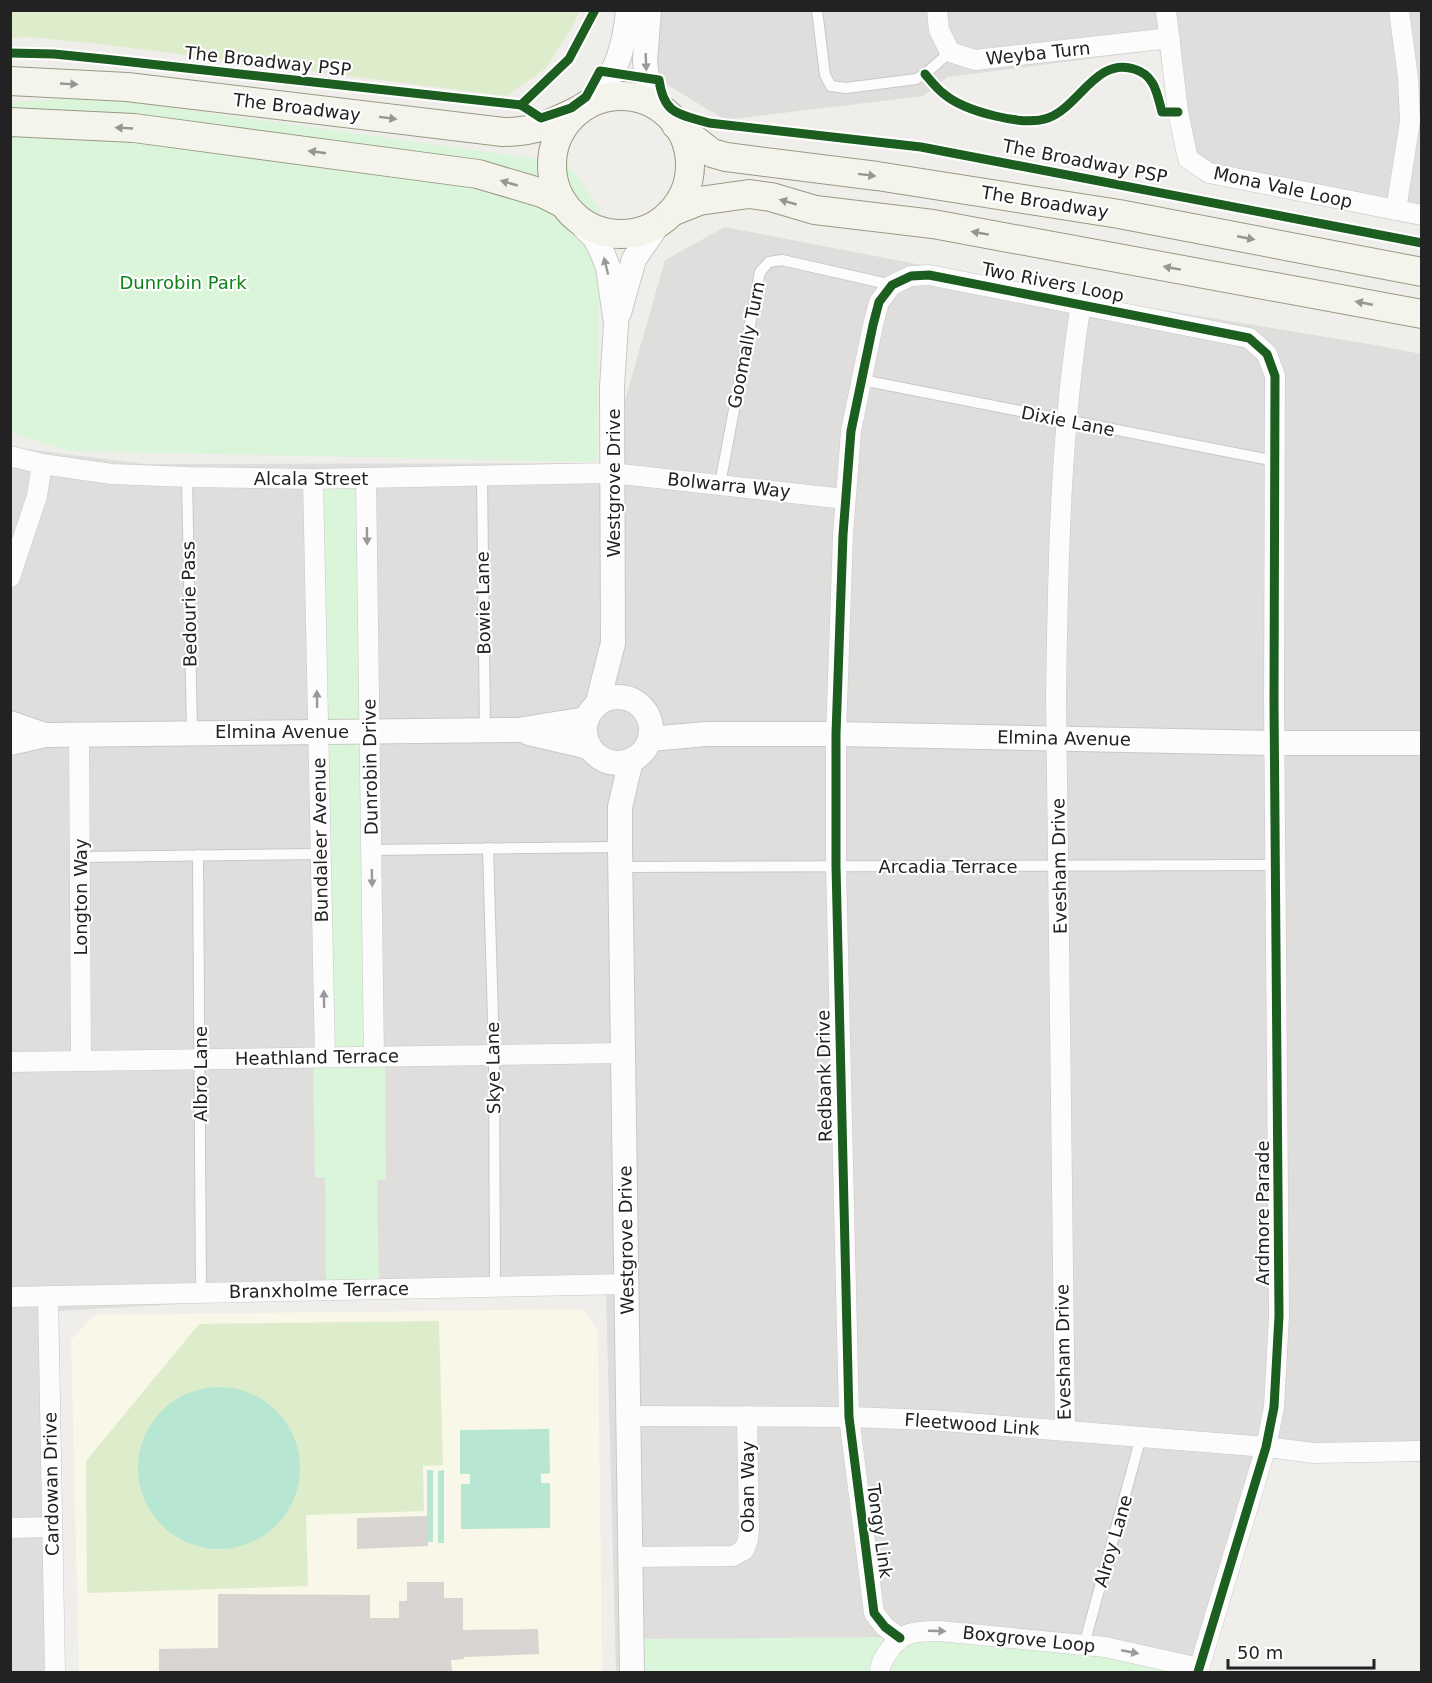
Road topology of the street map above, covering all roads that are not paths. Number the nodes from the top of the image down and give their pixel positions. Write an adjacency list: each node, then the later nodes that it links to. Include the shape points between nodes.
1 (628, 10): 10 (street, via 621,56 610,80)
2 (650, 10): 11 (street, one-way to 11, via 647,78)
3 (817, 10): 8 (lane, via 825,75 831,86 846,88 916,79)
4 (937, 10): 8 (street, via 939,30)
5 (1167, 10): 7 (street, Mona Vale Loop)
6 (1399, 10): 14 (street, via 1410,121)
7 (1170, 38): 8 (street, Weyba Turn, via 975,60); 14 (street, Mona Vale Loop, via 1188,159 1209,173)
8 (950, 52)
9 (10, 81): 10 (main road, The Broadway, one-way to 10, via 127,87 503,132 547,127)
10 (587, 106): 11 (main road, via 617,94 640,98); 13 (main road, via 561,130 552,151 551,174)
11 (669, 117): 16 (main road, via 688,146 690,169 686,192); 17 (main road, The Broadway, one-way to 17, via 712,153 726,157 878,176 1119,214)
12 (10, 122): 13 (main road, one-way to 12, via 542,193 478,174 134,128)
13 (567, 209): 16 (main road, via 590,228 612,234 634,234); 21 (street, Westgrove Drive, one-way to 13, via 608,267 602,252 595,238)
14 (1396, 210): 15 (street, Mona Vale Loop)
15 (1422, 215)
16 (667, 217): 20 (main road, one-way to 16, via 933,225 815,210 749,194 699,201); 21 (street, Westgrove Drive, via 634,259)
17 (1422, 272)
18 (892, 285): 19 (street, Two Rivers Loop, via 911,276 929,275); 22 (street, via 879,302); 32 (lane, Goomally Turn, via 782,260 769,262 760,272)
19 (1081, 304): 23 (street, Evesham Drive); 25 (street, Two Rivers Loop, via 1250,338 1266,354 1275,376)
20 (1422, 314)
21 (616, 324): 27 (street, Westgrove Drive)
22 (861, 380): 23 (lane, Dixie Lane); 33 (street, via 851,430)
23 (1066, 421): 25 (lane, Dixie Lane); 48 (street, Evesham Drive, via 1058,586)
24 (10, 456): 26 (street, Alcala Street)
25 (1275, 461): 50 (street, Two Rivers Loop)
26 (42, 464): 28 (street, Alcala Street, via 112,474); 34 (street, via 37,496)
27 (612, 473): 29 (street, Alcala Street); 32 (street, Bolwarra Way); 35 (street, Westgrove Drive)
28 (187, 477): 31 (street, Alcala Street); 44 (lane, Bedourie Pass)
29 (482, 477): 30 (street, Alcala Street); 40 (lane, Bowie Lane)
30 (366, 478): 31 (street, Alcala Street); 43 (street, Dunrobin Drive, one-way to 43)
31 (313, 479): 42 (street, Bundaleer Avenue, one-way to 31)
32 (720, 484): 33 (street, Bolwarra Way)
33 (845, 499): 46 (street)
34 (10, 577)
35 (614, 643): 36 (street, Westgrove Drive); 37 (street, Westgrove Drive)
36 (630, 699): 37 (street, via 608,698); 39 (street, via 645,711)
37 (592, 711): 41 (street, Elmina Avenue); 52 (street, via 584,730)
38 (10, 723): 47 (street, Elmina Avenue)
39 (650, 729): 46 (street, Elmina Avenue, via 706,734); 53 (street, via 646,748)
40 (485, 730): 41 (street, Elmina Avenue); 43 (street, Elmina Avenue)
41 (518, 730): 52 (street, Elmina Avenue)
42 (318, 731): 43 (street, Elmina Avenue); 44 (street, Elmina Avenue); 57 (street, Bundaleer Avenue)
43 (369, 731): 56 (street, Dunrobin Drive)
44 (192, 732): 45 (street, Elmina Avenue)
45 (79, 734): 47 (street, Elmina Avenue); 59 (street, Longton Way)
46 (836, 734): 48 (street, Elmina Avenue); 62 (street, Redbank Drive)
47 (45, 735): 49 (street, Elmina Avenue)
48 (1057, 738): 50 (street, Elmina Avenue); 63 (street, Evesham Drive)
49 (10, 743)
50 (1276, 743): 51 (street, Elmina Avenue); 61 (street, Ardmore Parade)
51 (1422, 743)
52 (596, 753): 53 (street, via 621,763); 54 (street, Westgrove Drive)
53 (631, 760): 54 (street, Westgrove Drive)
54 (621, 807): 60 (street, Westgrove Drive)
55 (488, 848): 56 (lane); 60 (lane); 65 (lane, Skye Lane)
56 (371, 850): 67 (street, Dunrobin Drive, one-way to 67)
57 (321, 854): 58 (lane); 66 (street, Bundaleer Avenue, one-way to 57)
58 (198, 855): 59 (lane); 68 (lane, Albro Lane)
59 (80, 857): 69 (street, Longton Way)
60 (620, 857): 62 (lane, Arcadia Terrace); 64 (street, Westgrove Drive)
61 (1276, 865): 63 (lane, Arcadia Terrace); 81 (street, Ardmore Parade, via 1280,1316 1274,1407)
62 (836, 866): 63 (lane, Arcadia Terrace); 78 (street, Redbank Drive)
63 (1059, 866): 79 (street, Evesham Drive)
64 (623, 1053): 65 (street, Heathland Terrace); 71 (street, Westgrove Drive)
65 (494, 1054): 67 (street, Heathland Terrace); 72 (lane, Skye Lane)
66 (325, 1057): 67 (street, Heathland Terrace); 68 (street, Heathland Terrace)
67 (374, 1057)
68 (200, 1059): 69 (street, Heathland Terrace); 73 (lane, Albro Lane)
69 (81, 1060): 70 (street, Heathland Terrace)
70 (10, 1062)
71 (627, 1284): 72 (street, Branxholme Terrace); 76 (street, Westgrove Drive)
72 (495, 1287): 73 (street, Branxholme Terrace)
73 (201, 1293): 75 (street, Branxholme Terrace)
74 (10, 1296): 75 (street, Branxholme Terrace)
75 (48, 1296): 83 (street, Cardowan Drive)
76 (629, 1416): 77 (street, Fleetwood Link); 85 (street, Westgrove Drive)
77 (747, 1416): 78 (street, Fleetwood Link); 85 (street, Oban Way, via 748,1540 744,1550 733,1556)
78 (849, 1417): 79 (street, Fleetwood Link); 86 (street, Tongy Link, via 874,1612 885,1628)
79 (1065, 1430): 80 (street, Fleetwood Link)
80 (1141, 1437): 81 (street, Fleetwood Link); 87 (lane, Alroy Lane)
81 (1266, 1447): 82 (street, Fleetwood Link, via 1314,1453); 88 (street, Ardmore Parade)
82 (1422, 1451)
83 (52, 1527): 84 (street); 89 (street, Cardowan Drive)
84 (10, 1528)
85 (630, 1557): 90 (street, Westgrove Drive)
86 (900, 1638): 87 (street, Boxgrove Loop, one-way to 87, via 914,1632 939,1631); 91 (street, via 884,1658)
87 (1084, 1645): 88 (street, Boxgrove Loop, one-way to 88, via 1150,1656)
88 (1199, 1670)
89 (55, 1672)
90 (632, 1672)
91 (880, 1672)

